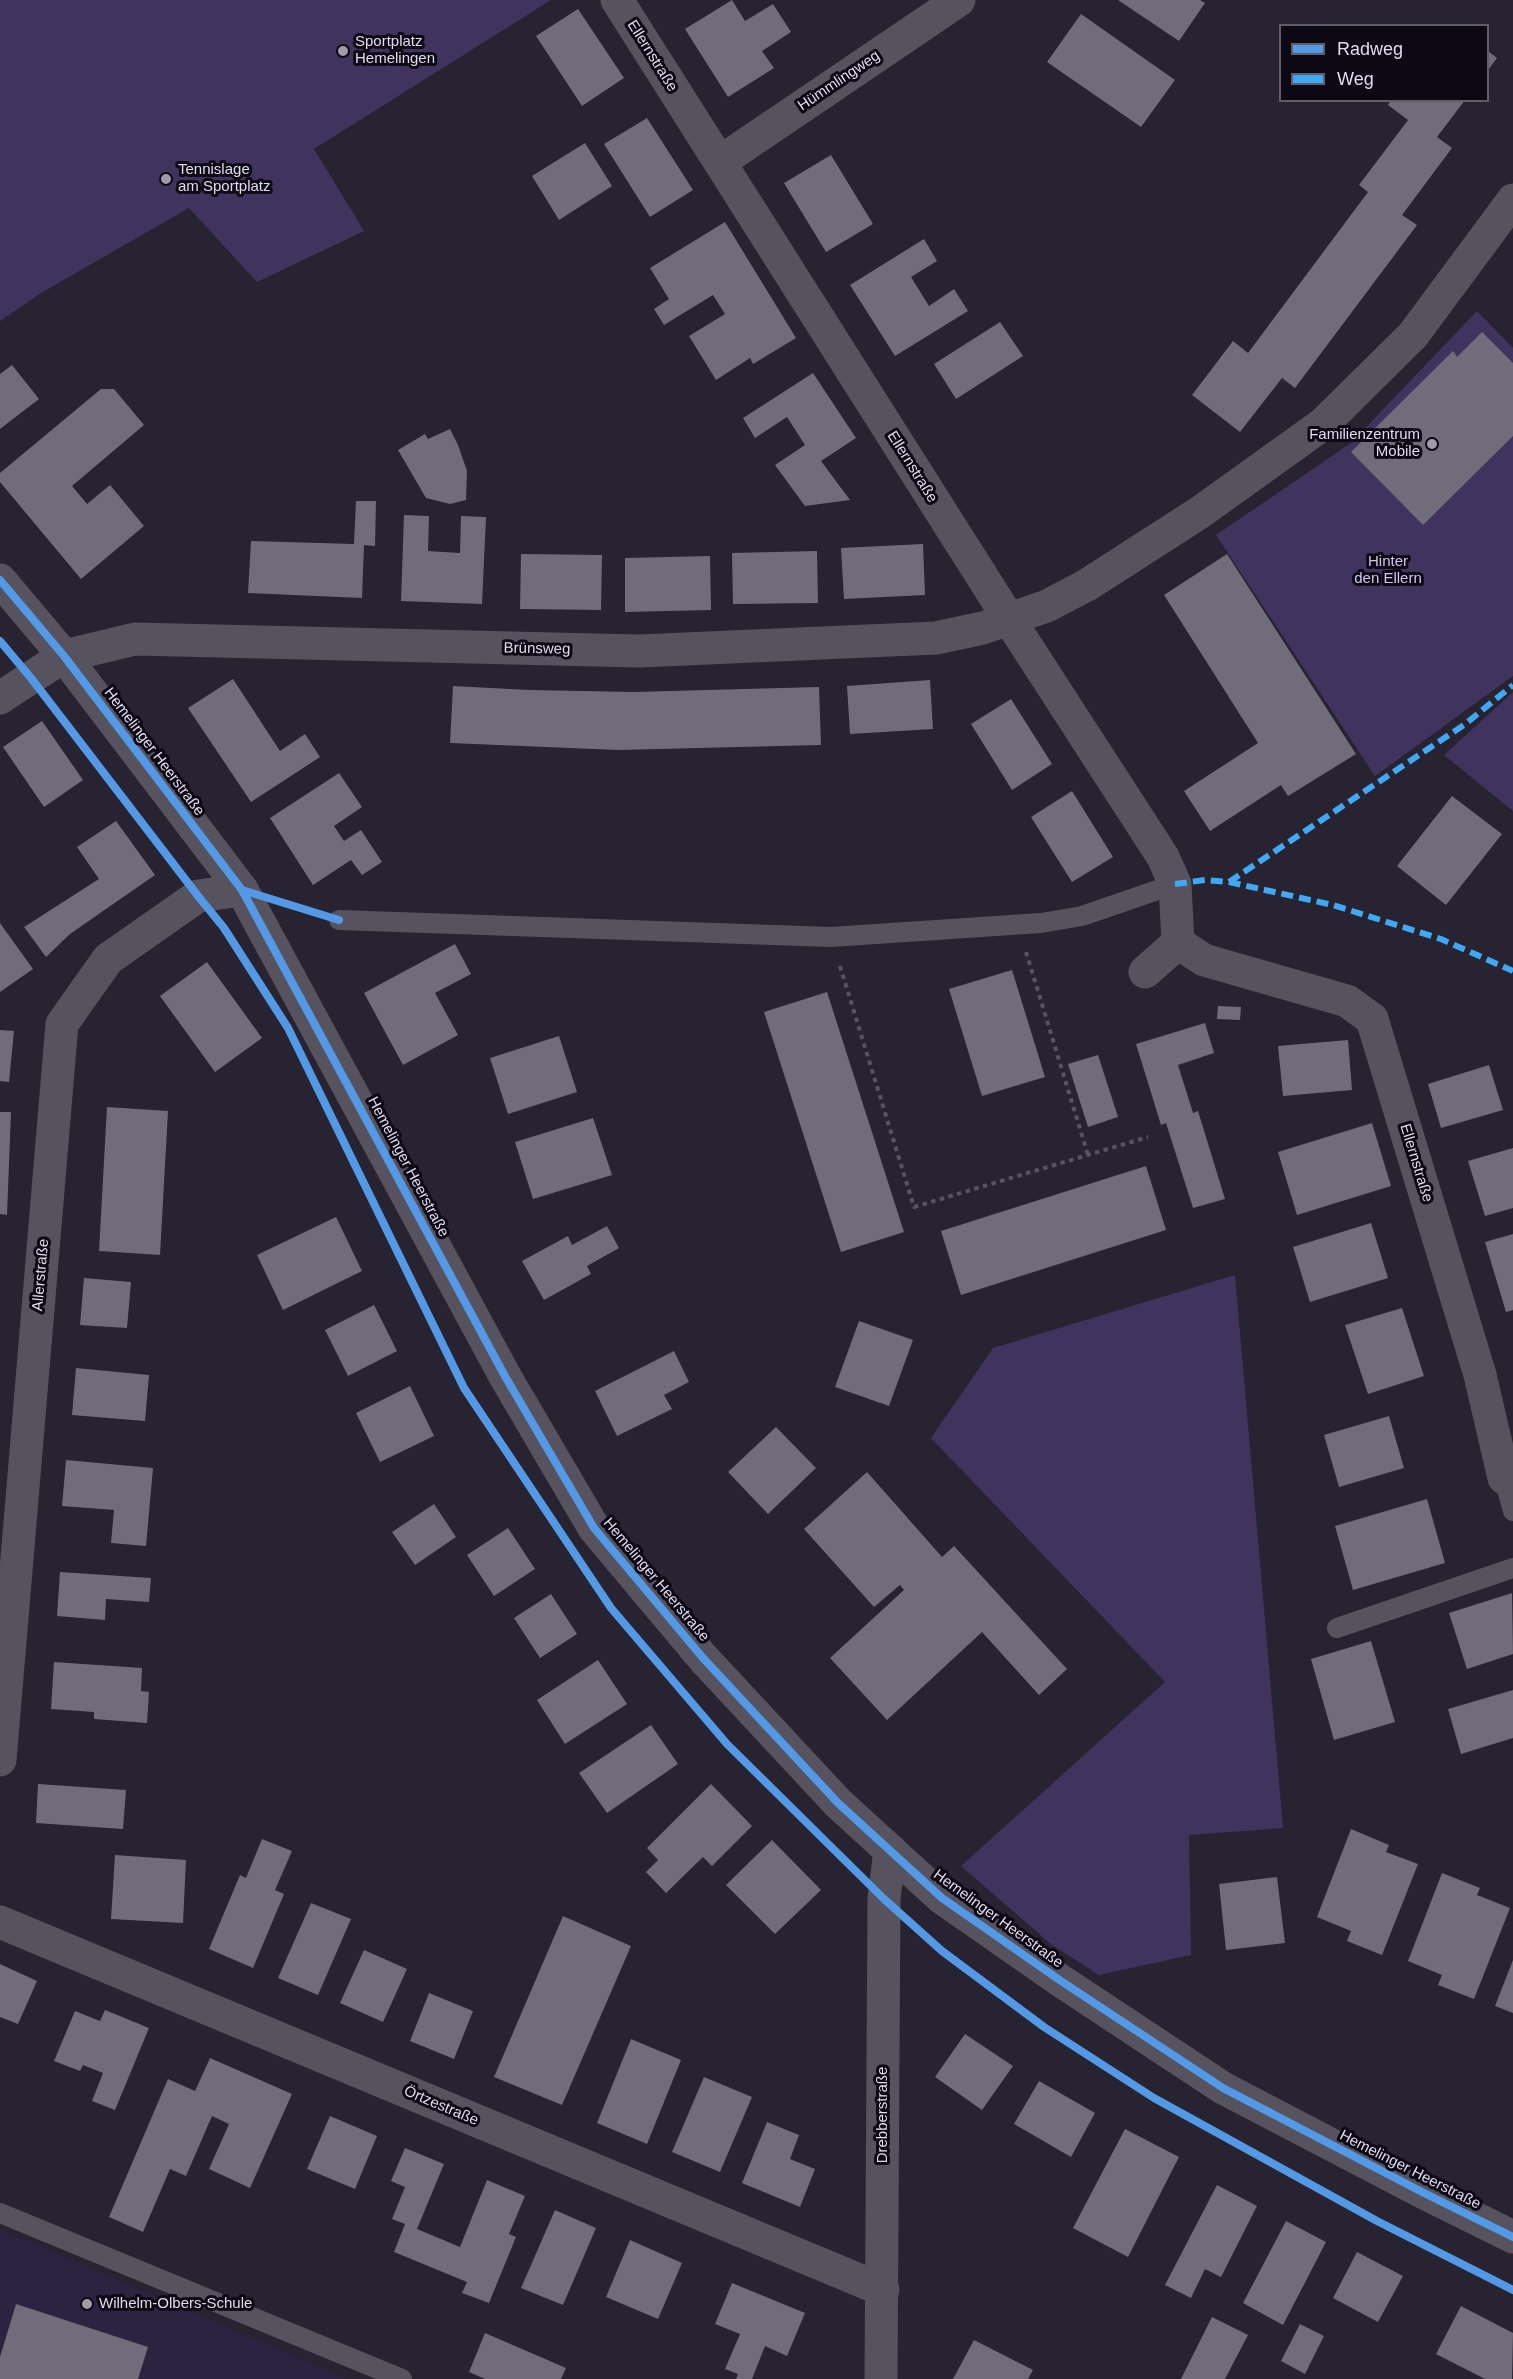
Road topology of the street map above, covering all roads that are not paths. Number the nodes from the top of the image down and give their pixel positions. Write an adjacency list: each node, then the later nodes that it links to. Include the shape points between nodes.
1 (617, 0): 3 (street, Ellernstraße)
2 (959, 0): 3 (street, Hümmlingweg)
3 (720, 162): 6 (street, Ellernstraße)
4 (1513, 200): 6 (street, via 1413,335 1323,424 1199,513 1087,585 1047,606)
5 (0, 580): 7 (street, Hemelinger Heerstraße)
6 (1009, 619): 7 (street, Brünsweg, via 936,638 639,651 135,639); 9 (street, Ellernstraße, via 1163,856)
7 (64, 656): 8 (street, Brünsweg); 10 (street, Hemelinger Heerstraße)
8 (0, 698)
9 (1175, 884): 11 (lane, via 1082,916 1018,925 831,936); 12 (street, Ellernstraße)
10 (242, 890): 18 (street, Allerstraße, via 198,896 108,959 62,1024); 19 (street, Hemelinger Heerstraße, via 506,1378 594,1528 703,1658 837,1803)
11 (339, 920)
12 (1178, 943): 13 (street); 14 (street, Ellernstraße, via 1204,960 1347,1001 1372,1020 1480,1375)
13 (1145, 972)
14 (1504, 1478): 15 (lane, Ellernstraße)
15 (1513, 1511)
16 (1513, 1568): 17 (lane)
17 (1337, 1628)
18 (0, 1760)
19 (890, 1850): 22 (street, Hemelinger Heerstraße, via 942,1898 1223,2088); 23 (street, Drebberstraße, via 884,1899)
20 (0, 1922): 23 (street, Örtzestraße)
21 (0, 2213): 24 (lane)
22 (1513, 2237)
23 (883, 2290): 25 (street, Drebberstraße)
24 (402, 2379)
25 (881, 2379)

